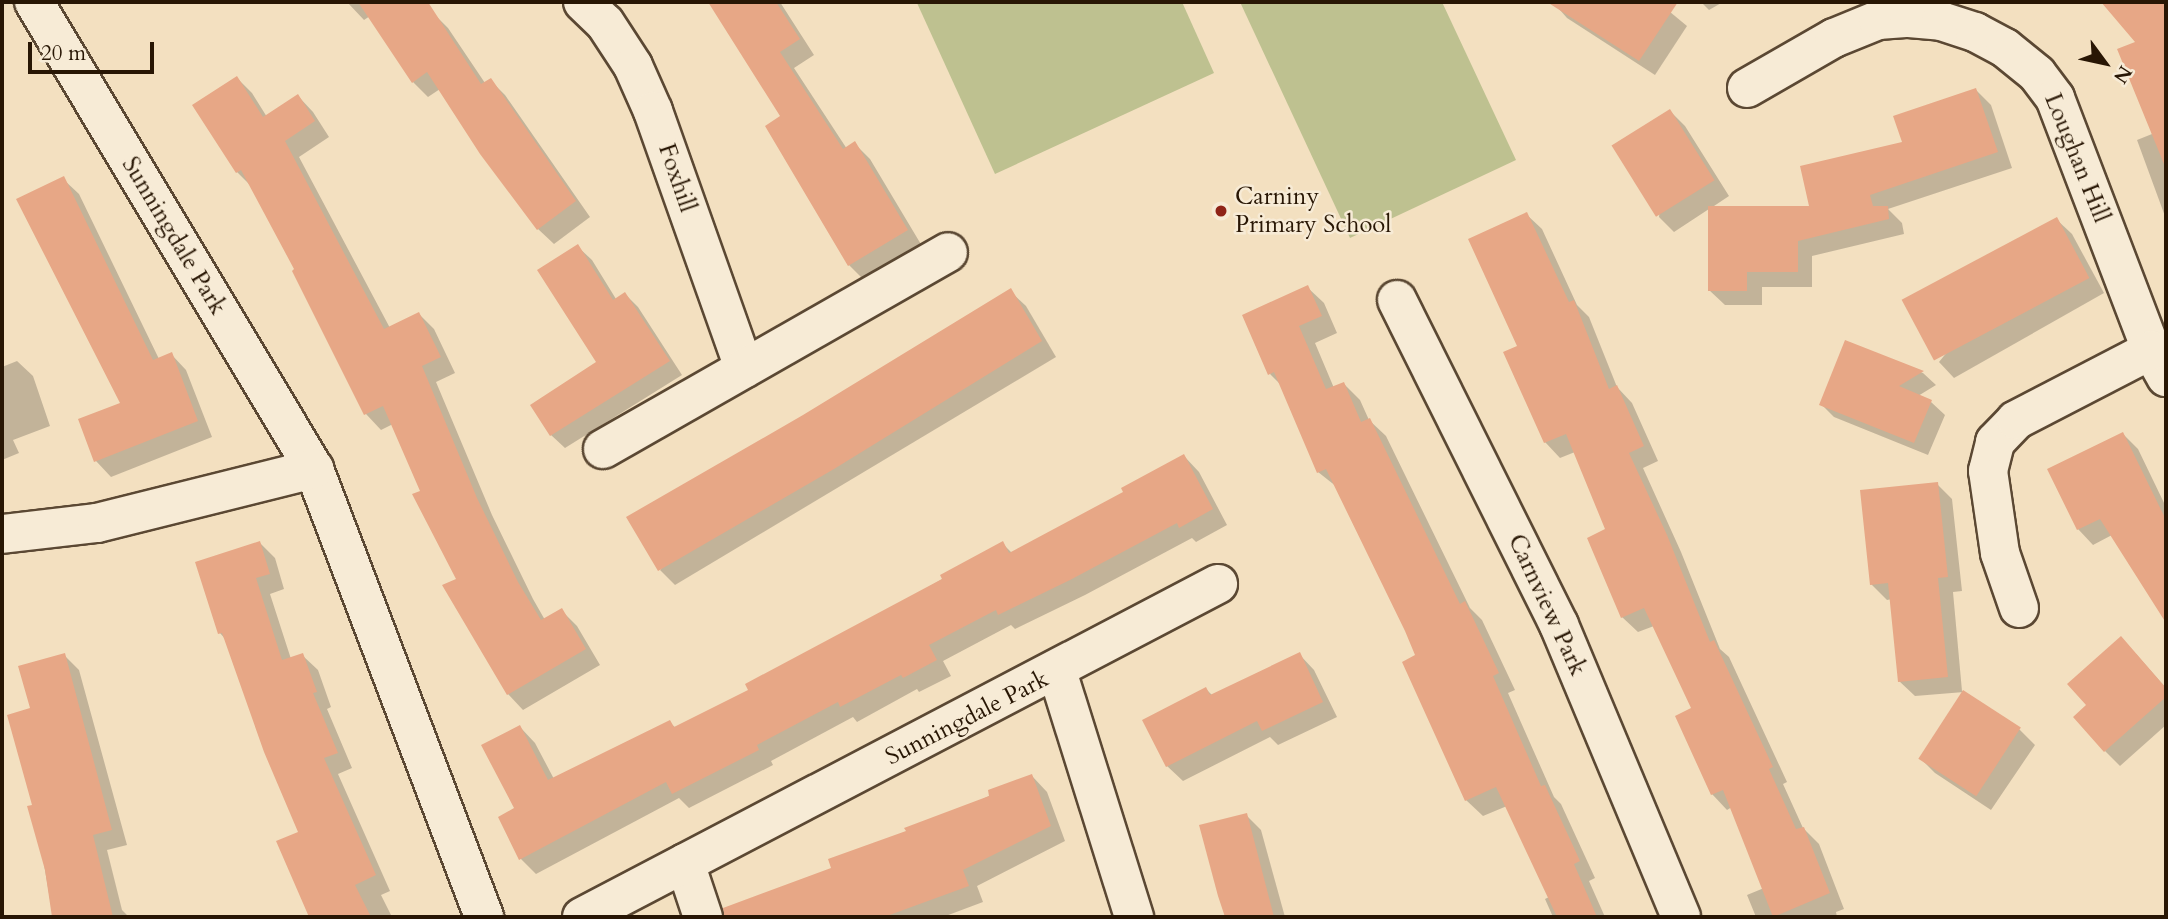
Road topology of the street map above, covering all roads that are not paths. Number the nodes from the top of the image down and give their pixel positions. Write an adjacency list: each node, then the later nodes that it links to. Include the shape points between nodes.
1 (34, 2): 9 (street, Sunningdale Park)
2 (583, 2): 7 (street, Foxhill, via 605,23 634,66)
3 (1747, 88): 6 (street, Loughan Hill, via 1834,38 1878,20 1917,18 1949,23 2005,48 2046,84 2062,111)
4 (948, 252): 7 (street)
5 (1397, 300): 19 (street, Carnview Park, via 1559,625)
6 (2159, 364): 12 (street, Loughan Hill, via 2016,420 1995,442 1988,471 1992,499 2000,553)
7 (744, 368): 8 (street)
8 (603, 449)
9 (314, 469): 10 (street, via 97,523); 15 (street, Sunningdale Park)
10 (2, 534)
11 (1218, 584): 13 (street)
12 (2019, 608)
13 (1056, 671): 14 (street, Sunningdale Park); 18 (street, Sunningdale Park)
14 (685, 863): 16 (street, Sunningdale Park); 17 (street)
15 (484, 917)
16 (582, 917)
17 (703, 917)
18 (1134, 917)
19 (1681, 917)

